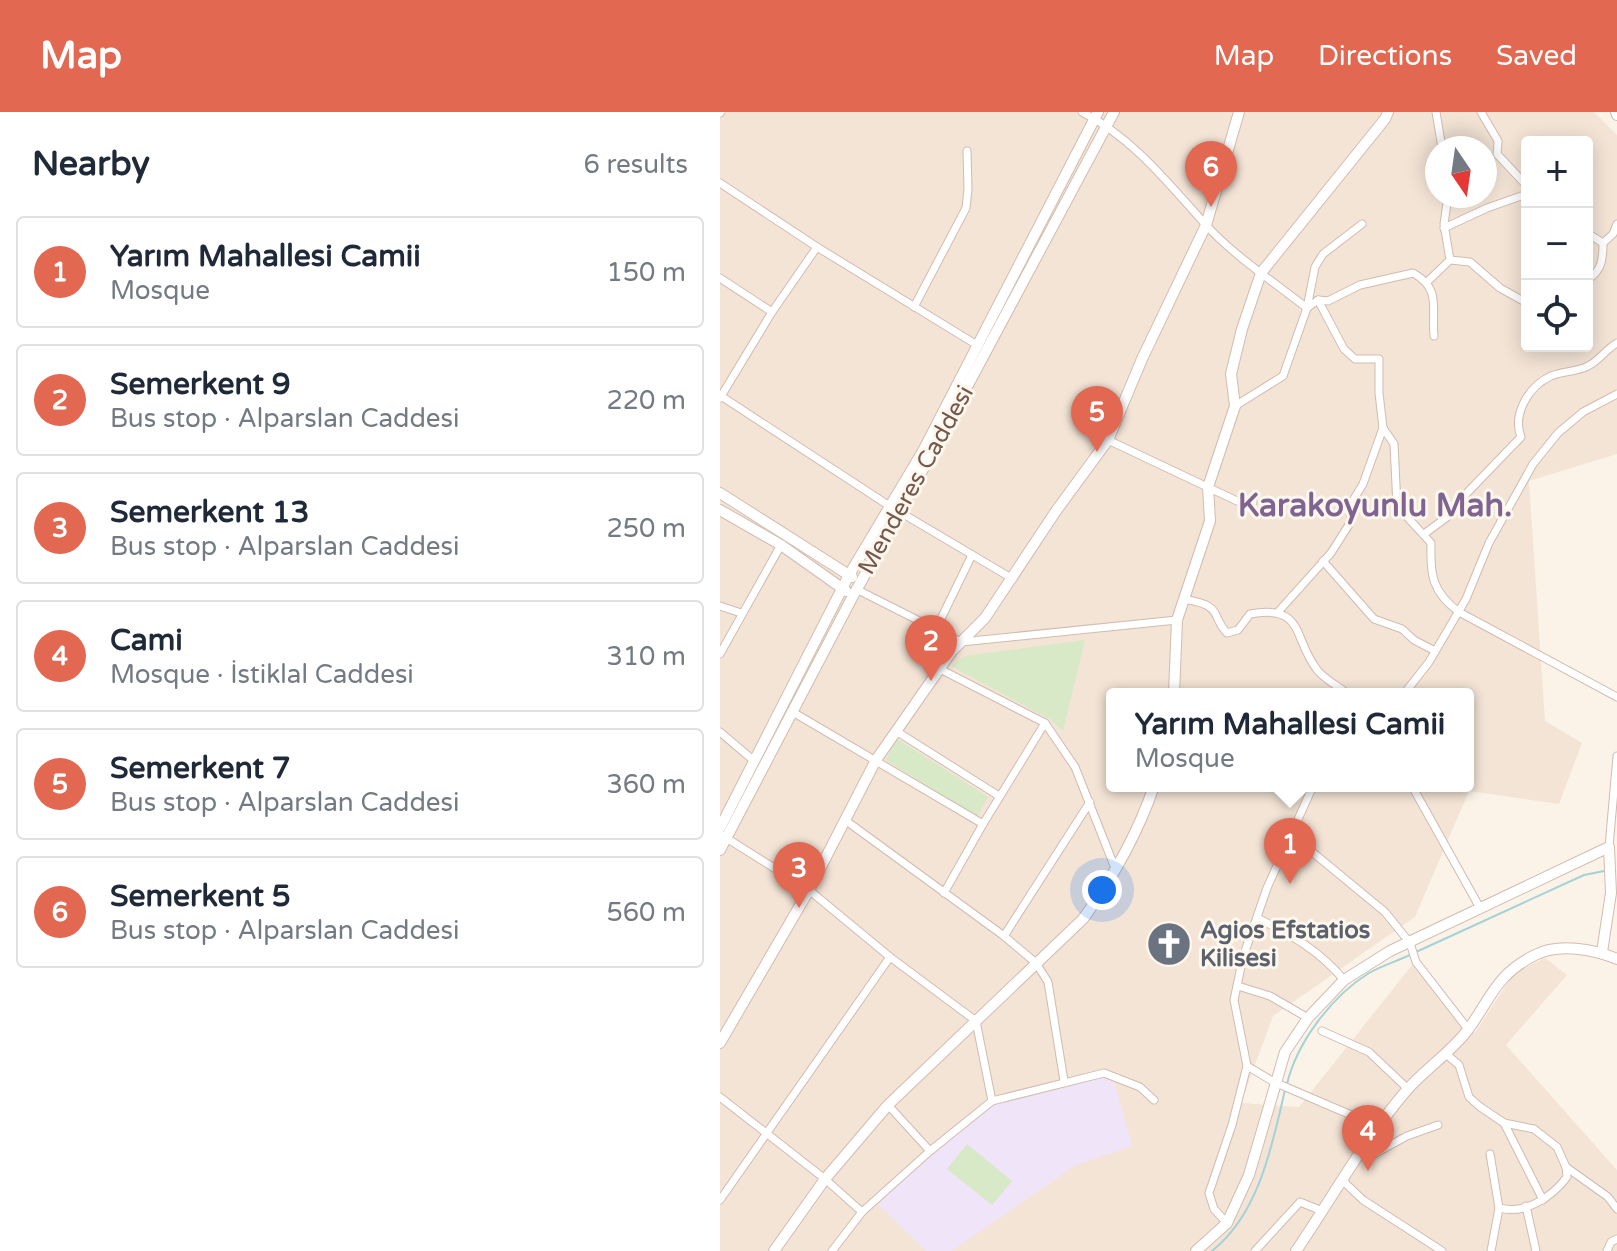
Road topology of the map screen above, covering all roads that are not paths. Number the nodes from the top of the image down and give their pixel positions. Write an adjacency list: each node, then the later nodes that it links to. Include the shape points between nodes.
1 (1082, 112): 7 (street)
2 (1114, 112): 8 (main road, Menderes Caddesi)
3 (1239, 112): 17 (main road)
4 (1388, 112): 23 (main road)
5 (1436, 112): 9 (street)
6 (1481, 112): 11 (street, via 1498,141 1497,154)
7 (1097, 115): 8 (street); 34 (main road, Menderes Caddesi)
8 (1107, 125): 17 (street, via 1155,166); 43 (main road, Menderes Caddesi)
9 (1440, 136)
10 (967, 151): 29 (street, via 966,208)
11 (1521, 180)
12 (720, 183): 21 (street)
13 (1521, 196): 18 (street)
14 (1446, 208): 18 (street)
15 (1362, 224): 30 (street, via 1323,254)
16 (1617, 224): 20 (street)
17 (1206, 225): 23 (street); 39 (main road)
18 (1444, 228): 22 (street)
19 (1593, 237): 20 (street)
20 (1603, 243): 24 (street, via 1603,261)
21 (817, 247): 29 (street); 31 (street)
22 (1450, 260): 26 (street); 28 (street, via 1470,262)
23 (1261, 273): 30 (street); 37 (main road, via 1231,374)
24 (1593, 275)
25 (720, 278): 31 (street)
26 (1428, 281): 27 (street, via 1413,273); 32 (street, via 1434,298)
27 (1318, 300): 30 (street); 38 (street, via 1344,349 1355,359 1379,359)
28 (1521, 300)
29 (914, 307): 34 (street)
30 (1307, 308): 37 (street, via 1283,376)
31 (772, 312): 36 (street)
32 (1434, 336)
33 (1617, 343): 45 (street, via 1589,366 1539,384 1518,417 1521,437 1454,512)
34 (977, 345): 43 (main road, Menderes Caddesi)
35 (1617, 394): 56 (street, via 1583,412 1533,464 1489,543)
36 (721, 397): 43 (street)
37 (1235, 406): 40 (main road)
38 (1383, 428): 45 (street, via 1394,444 1397,506); 48 (street, via 1352,502 1350,523)
39 (1108, 440): 40 (street); 50 (main road)
40 (1208, 487): 42 (street, via 1237,501); 53 (main road, via 1210,521)
41 (720, 493): 49 (main road)
42 (1253, 502)
43 (896, 509): 47 (street); 49 (main road, Menderes Caddesi); 52 (main road, Menderes Caddesi)
44 (723, 514): 46 (main road)
45 (1424, 534): 56 (street, via 1431,543 1430,566 1441,599)
46 (781, 545): 51 (main road); 57 (street)
47 (972, 555): 50 (street); 59 (street)
48 (1323, 561): 55 (street); 61 (street, via 1374,619 1402,629)
49 (849, 575): 51 (main road, Menderes Caddesi); 52 (main road)
50 (1013, 579): 60 (main road)
51 (841, 589): 52 (main road); 73 (main road, Menderes Caddesi)
52 (856, 589): 59 (street); 68 (main road, Menderes Caddesi)
53 (1184, 599): 55 (street, via 1216,612 1227,633 1238,630 1250,614); 58 (main road)
54 (720, 606): 57 (street)
55 (1278, 612): 65 (street, via 1295,625 1319,672)
56 (1459, 612): 61 (street); 67 (street)
57 (741, 613): 62 (street)
58 (1177, 620): 60 (street); 64 (main road)
59 (936, 629): 60 (street)
60 (961, 642): 63 (main road)
61 (1435, 651): 66 (street)
62 (720, 654)
63 (940, 669): 69 (street); 70 (main road)
64 (1174, 688)
65 (1340, 688)
66 (1408, 688)
67 (1617, 697)
68 (791, 711): 74 (street); 83 (main road, Menderes Caddesi)
69 (1045, 723): 78 (street); 79 (street, via 1075,767)
70 (896, 731): 74 (main road); 78 (street)
71 (720, 732): 73 (street)
72 (1617, 756): 84 (street)
73 (753, 760): 83 (main road, Menderes Caddesi)
74 (876, 760): 80 (main road); 81 (street)
75 (1152, 792): 86 (main road)
76 (1310, 792): 82 (street)
77 (1415, 792): 89 (street)
78 (999, 796): 81 (street)
79 (1090, 802): 86 (street); 91 (street)
80 (845, 820): 87 (main road); 88 (street)
81 (983, 824): 88 (street)
82 (1292, 830): 90 (street); 92 (street, via 1385,912)
83 (722, 834): 85 (main road, Menderes Caddesi); 87 (street)
84 (1609, 847): 89 (main road); 93 (main road, via 1611,878)
85 (720, 850)
86 (1115, 868): 96 (main road, via 1083,919)
87 (809, 890): 94 (street); 103 (main road)
88 (944, 893): 91 (street)
89 (1480, 908): 92 (main road)
90 (1257, 918): 97 (street, via 1303,942); 98 (street)
91 (1004, 936): 96 (street)
92 (1410, 943): 97 (main road); 101 (street, via 1416,962)
93 (1602, 952): 95 (main road); 101 (main road, via 1581,947 1538,953 1505,976)
94 (890, 957): 100 (street); 116 (street)
95 (1617, 959)
96 (1036, 963): 100 (main road); 106 (street, via 1048,982)
97 (1344, 980): 99 (main road)
98 (1238, 986): 99 (street, via 1270,996); 105 (street, via 1234,1000)
99 (1308, 1018): 107 (main road, via 1285,1052)
100 (976, 1021): 111 (street); 112 (main road)
101 (1468, 1029): 104 (main road)
102 (1322, 1031): 108 (street, via 1369,1052)
103 (720, 1043)
104 (1446, 1054): 108 (main road); 113 (street, via 1459,1065 1469,1097)
105 (1247, 1066): 107 (street); 130 (street, via 1209,1193)
106 (1064, 1081): 110 (street, via 1104,1073 1140,1087); 111 (street)
107 (1276, 1082): 115 (street); 130 (main road, via 1249,1175)
108 (1408, 1089): 115 (main road)
109 (720, 1097): 116 (street)
110 (1154, 1100)
111 (992, 1101): 117 (street)
112 (888, 1105): 117 (street); 121 (main road)
113 (1504, 1123): 120 (street, via 1534,1129 1557,1147); 124 (street)
114 (1438, 1125): 118 (street, via 1374,1154)
115 (1379, 1127): 118 (main road)
116 (765, 1132): 121 (street); 123 (street)
117 (930, 1151): 129 (street)
118 (1362, 1151): 122 (main road)
119 (1490, 1154): 126 (street)
120 (1566, 1167): 124 (street, via 1567,1177); 127 (street)
121 (825, 1179): 129 (street); 132 (main road)
122 (1342, 1180): 128 (main road); 137 (street, via 1363,1200)
123 (720, 1200)
124 (1543, 1200): 125 (street)
125 (1526, 1206): 126 (street); 139 (street)
126 (1499, 1208): 138 (street)
127 (1617, 1209)
128 (1322, 1211): 135 (street, via 1300,1202); 136 (main road)
129 (862, 1212): 133 (street)
130 (1227, 1223): 134 (main road)
131 (1617, 1239): 140 (street)
132 (774, 1251)
133 (832, 1251)
134 (1196, 1251)
135 (1255, 1251)
136 (1296, 1251)
137 (1442, 1251)
138 (1491, 1251)
139 (1536, 1251)
140 (1607, 1251)

